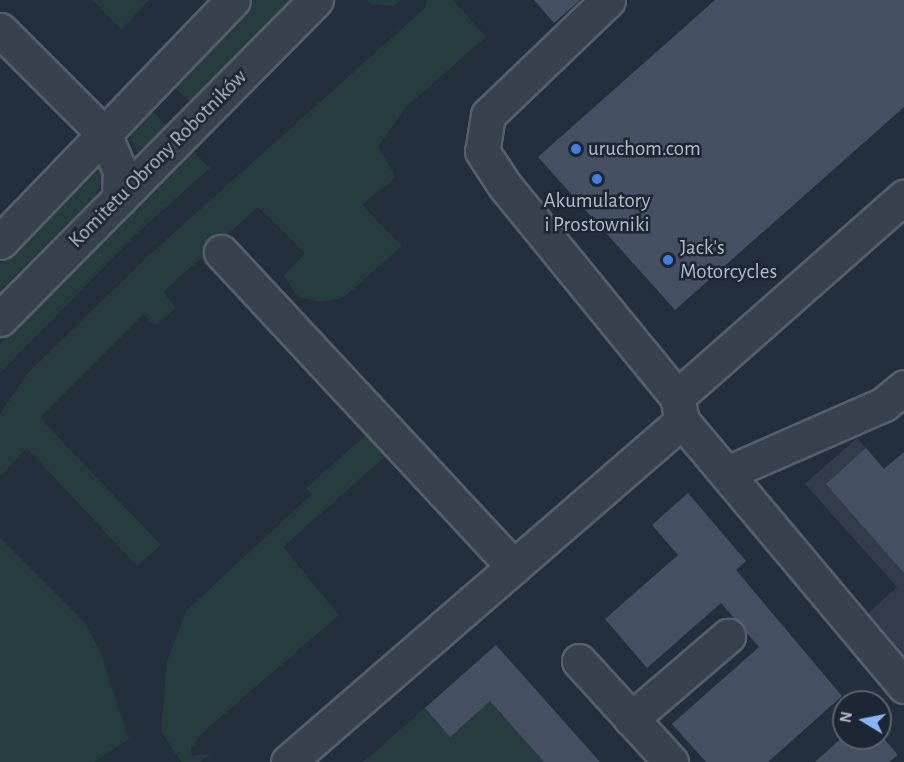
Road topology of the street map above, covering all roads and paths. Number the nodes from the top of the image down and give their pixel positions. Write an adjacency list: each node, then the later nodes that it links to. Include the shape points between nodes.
1 (233, 0): 5 (street)
2 (316, 0): 7 (street, Komitetu Obrony Robotników)
3 (608, 0): 12 (street, via 488,115 482,151)
4 (0, 30): 5 (street)
5 (104, 134): 7 (street, via 120,171); 8 (street)
6 (904, 197): 12 (street)
7 (118, 199): 10 (street, Komitetu Obrony Robotników)
8 (0, 242)
9 (221, 252): 14 (street)
10 (0, 319)
11 (904, 387): 13 (street, via 885,404)
12 (679, 409): 13 (street); 14 (street)
13 (727, 472): 17 (street)
14 (514, 567): 19 (street)
15 (728, 636): 18 (street)
16 (579, 661): 18 (street)
17 (904, 686)
18 (632, 718): 20 (street)
19 (288, 762)
20 (671, 762)

